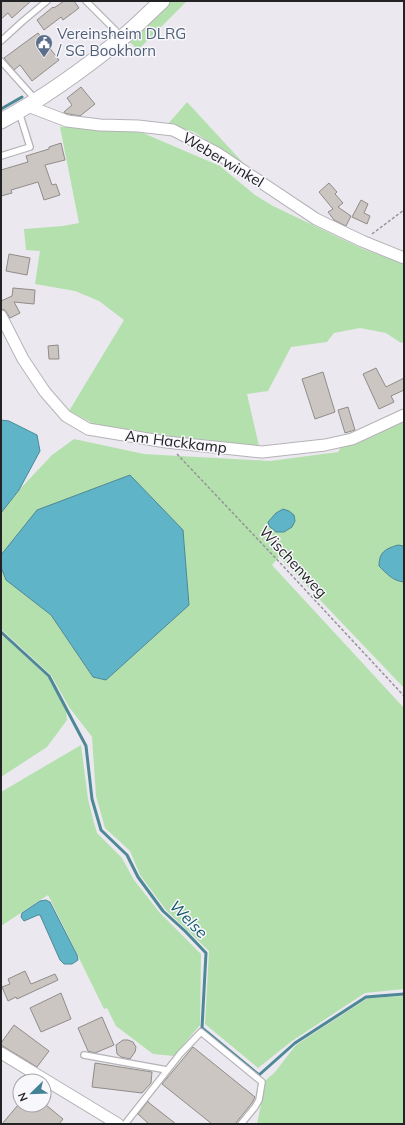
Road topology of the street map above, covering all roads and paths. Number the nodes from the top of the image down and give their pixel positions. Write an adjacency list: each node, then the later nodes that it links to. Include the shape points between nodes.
1 (47, 1): 5 (lane)
2 (86, 1): 4 (lane)
3 (162, 1): 4 (main road)
4 (122, 37): 7 (main road, via 77,73)
5 (1, 40)
6 (1, 60): 7 (lane)
7 (28, 106): 8 (main road); 9 (lane, via 30,147); 11 (street, Weberwinkel, via 67,121 100,126 138,126 173,130 217,153 316,219)
8 (1, 121)
9 (1, 156)
10 (404, 210): 11 (path)
11 (362, 241): 12 (street, Weberwinkel)
12 (404, 258)
13 (1, 316): 15 (street, Am Hackkamp, via 23,359 45,392 66,416 88,429)
14 (404, 415): 15 (street, Am Hackkamp, via 352,439 325,445 262,452)
15 (166, 442): 16 (path, Wischenweg)
16 (404, 696)
17 (1, 1053): 20 (street)
18 (84, 1055): 19 (lane)
19 (167, 1070): 21 (lane); 22 (lane, via 202,1030 262,1082 259,1100)
20 (118, 1124)
21 (124, 1124)
22 (241, 1124)

